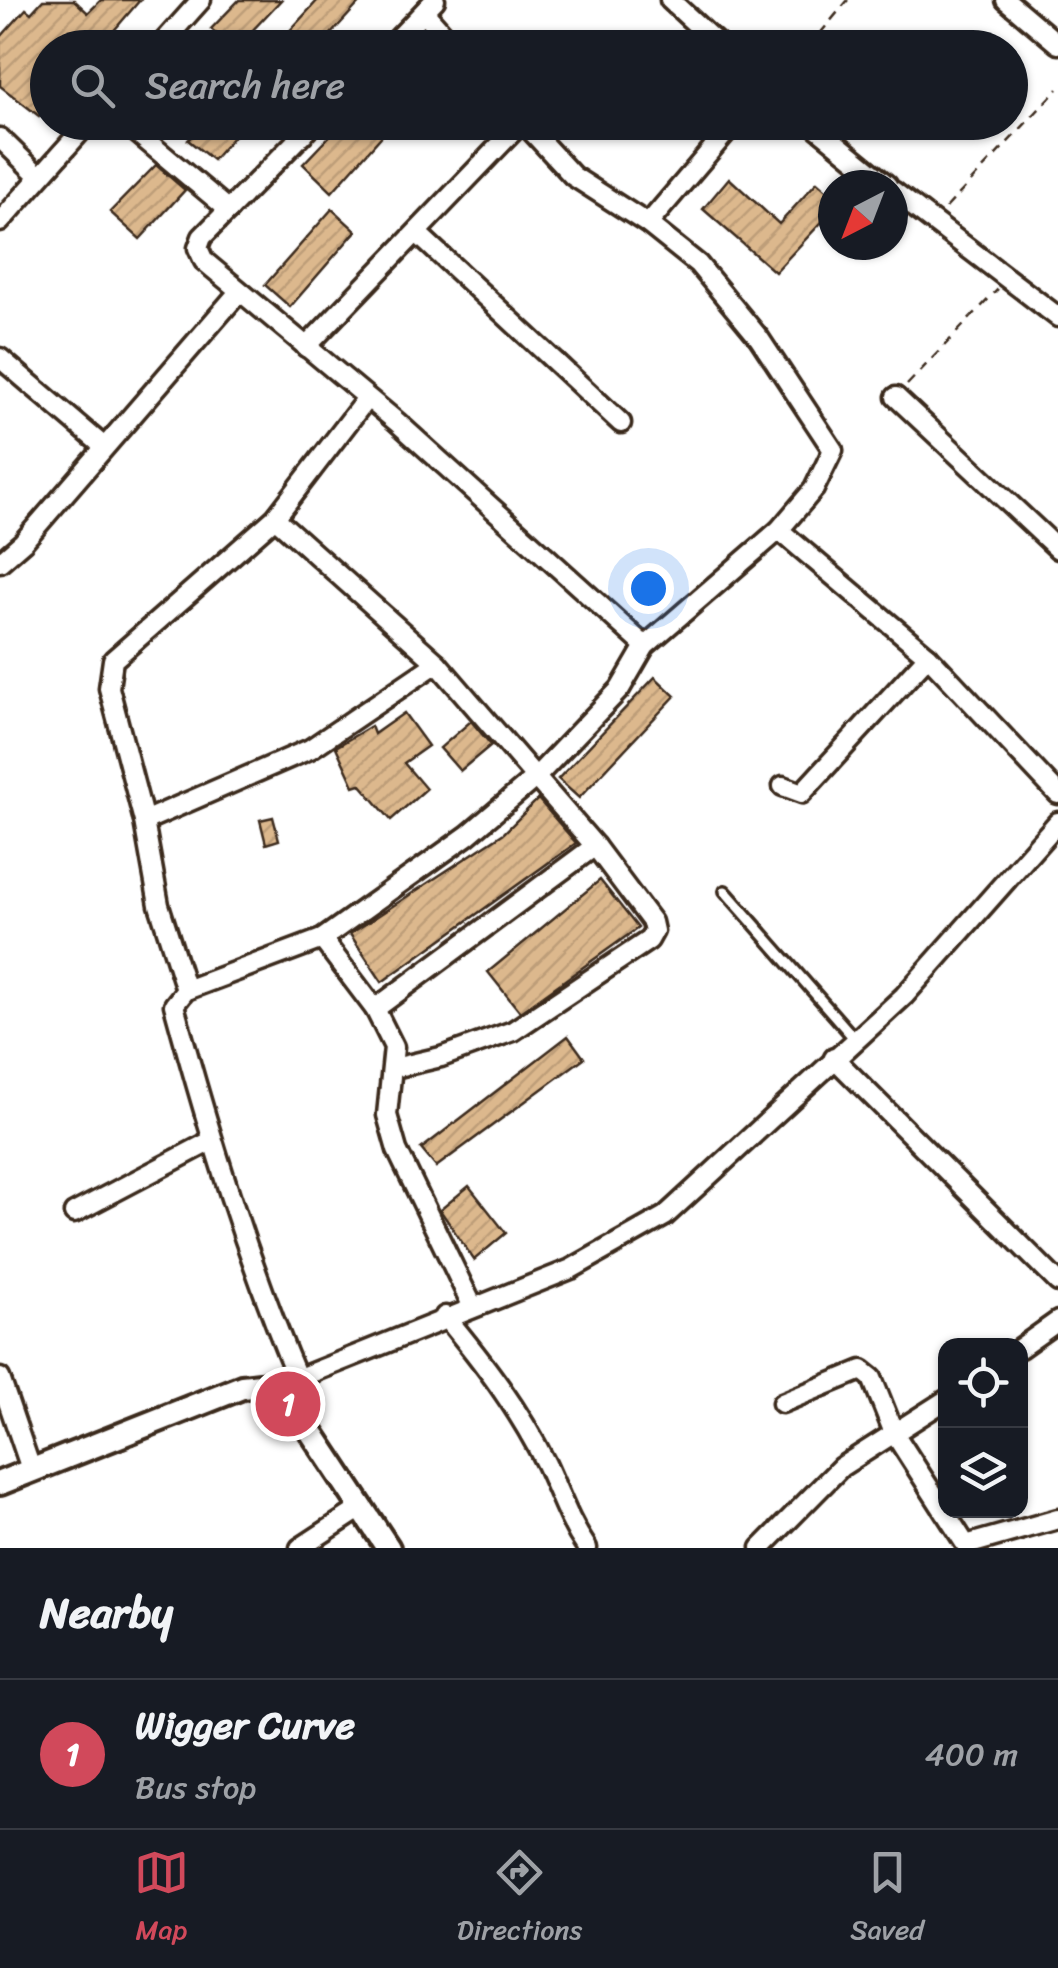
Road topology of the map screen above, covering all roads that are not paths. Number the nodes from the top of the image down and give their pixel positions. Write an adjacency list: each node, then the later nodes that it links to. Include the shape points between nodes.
1 (201, 0): 5 (street)
2 (670, 0): 8 (street)
3 (1006, 0): 9 (street)
4 (430, 6): 6 (street); 7 (street)
5 (174, 30)
6 (407, 30)
7 (445, 30)
8 (702, 30)
9 (1058, 44)
10 (0, 138): 19 (street)
11 (72, 140): 19 (street)
12 (145, 140): 21 (street)
13 (297, 140): 21 (street)
14 (506, 140): 24 (street)
15 (540, 140): 23 (street, via 573,176)
16 (720, 140): 23 (street)
17 (832, 140): 18 (street)
18 (868, 170)
19 (39, 176): 22 (street)
20 (908, 203): 26 (street)
21 (228, 210): 25 (street, via 198,248)
22 (0, 222)
23 (648, 224): 34 (street, via 722,291 828,436 832,450 825,470)
24 (418, 234): 27 (street); 31 (street)
25 (240, 292): 27 (street); 32 (street)
26 (1058, 317)
27 (306, 348): 30 (street)
28 (0, 358): 32 (street)
29 (896, 397): 35 (street)
30 (367, 398): 33 (street); 37 (street)
31 (621, 423)
32 (103, 446): 36 (street)
33 (274, 518): 39 (street); 43 (street, via 112,660 108,688)
34 (779, 530): 37 (street); 38 (street)
35 (1058, 549)
36 (0, 562)
37 (644, 646): 40 (street, via 620,689)
38 (928, 656): 41 (street, via 802,793); 42 (street)
39 (437, 663): 40 (street); 43 (street, via 310,749)
40 (536, 778): 45 (street); 47 (street)
41 (784, 786)
42 (1058, 794)
43 (144, 820): 48 (street, via 159,905)
44 (1058, 822): 50 (street, via 904,996)
45 (595, 846): 49 (street); 52 (street, via 652,922 649,940 513,1031)
46 (725, 891): 50 (lane)
47 (322, 939): 48 (street); 49 (street)
48 (186, 990): 53 (street, via 174,1004)
49 (375, 1009): 52 (street, via 394,1047)
50 (854, 1038): 51 (street)
51 (834, 1058): 55 (street); 56 (street, via 665,1216 571,1268)
52 (394, 1068): 56 (street, via 387,1115 397,1150)
53 (211, 1141): 54 (street); 61 (street)
54 (74, 1213)
55 (1058, 1282)
56 (472, 1305): 57 (street)
57 (445, 1316): 61 (street); 72 (street, via 502,1384 548,1468 566,1517)
58 (1058, 1321): 59 (street)
59 (1028, 1342)
60 (0, 1378): 65 (street)
61 (289, 1382): 65 (street, via 242,1387); 67 (street)
62 (782, 1403): 64 (street, via 862,1370 872,1378)
63 (938, 1405): 64 (street)
64 (894, 1433): 69 (street); 73 (street, via 841,1467)
65 (31, 1469): 66 (street)
66 (0, 1483)
67 (361, 1508): 70 (street); 71 (street)
68 (1058, 1519): 69 (street)
69 (965, 1546)
70 (300, 1548)
71 (388, 1548)
72 (588, 1548)
73 (761, 1548)

